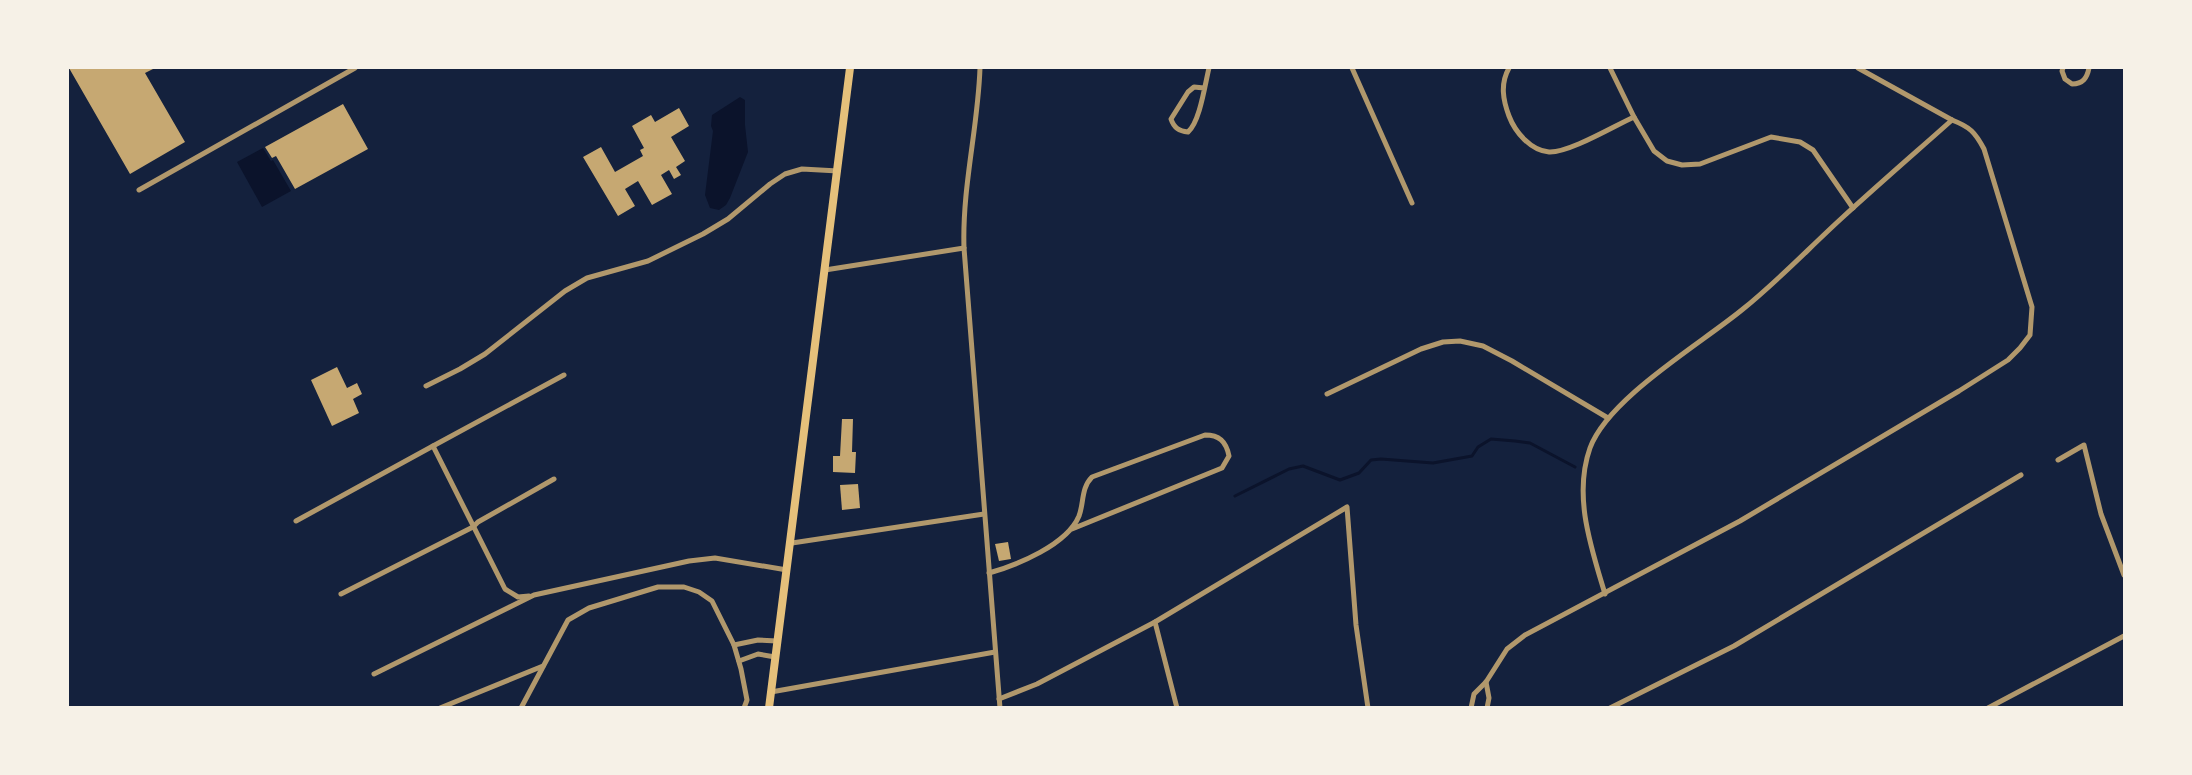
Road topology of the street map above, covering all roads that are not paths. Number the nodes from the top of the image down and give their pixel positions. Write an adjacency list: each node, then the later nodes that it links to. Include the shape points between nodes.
1 (355, 68): 15 (street)
2 (850, 68): 14 (main road)
3 (980, 68): 18 (street, via 965,198)
4 (1209, 68): 11 (street)
5 (1352, 68): 16 (street)
6 (1509, 68): 12 (street, via 1503,88 1512,123 1521,136 1548,152 1578,144)
7 (1610, 68): 12 (street)
8 (1858, 68): 13 (street)
9 (2063, 68): 10 (street, via 2065,79 2079,84)
10 (2089, 68)
11 (1204, 88): 11 (street, via 1194,127 1188,132 1179,131 1171,119 1188,92 1194,87)
12 (1634, 117): 17 (street, via 1654,151 1667,161 1682,165 1700,164 1771,137 1800,142 1813,150)
13 (1952, 120): 17 (street); 37 (street, via 1967,126 1984,149 2032,307 2030,335 2008,360 1959,391)
14 (838, 171): 19 (main road); 21 (street, via 802,169 785,174 703,234 648,261 587,279 564,291 485,354)
15 (139, 190)
16 (1412, 203)
17 (1853, 208): 23 (street, via 1744,308 1667,365)
18 (964, 248): 19 (street); 28 (street)
19 (825, 270): 32 (main road)
20 (564, 375): 24 (street)
21 (426, 386)
22 (1327, 394): 23 (street, via 1421,349 1460,341 1483,346)
23 (1608, 418): 37 (street, via 1590,446 1583,493 1590,546)
24 (433, 446): 29 (street); 30 (street)
25 (2058, 460): 35 (street, via 2084,445 2102,514)
26 (2021, 476): 60 (street, via 1734,645)
27 (554, 479): 30 (street)
28 (984, 514): 32 (street); 34 (street)
29 (296, 521)
30 (473, 527): 36 (street); 38 (street, via 505,589 518,597)
31 (1072, 529): 31 (street, via 1082,507 1084,489 1092,477 1204,435 1215,435 1227,447 1229,456 1222,468); 34 (street, via 1044,550)
32 (792, 543): 33 (main road)
33 (787, 570): 38 (street, via 716,558); 41 (main road)
34 (989, 573): 43 (street)
35 (2124, 575)
36 (342, 594)
37 (1605, 594): 48 (street, via 1525,635 1507,649)
38 (534, 595): 47 (street)
39 (1155, 622): 50 (street, via 1066,670); 56 (street); 57 (street, via 1347,507 1356,626)
40 (2124, 636): 61 (street)
41 (777, 641): 42 (street); 44 (main road)
42 (734, 645): 45 (street); 46 (street, via 708,598 684,587 658,587 590,608 568,620)
43 (995, 652): 49 (street); 50 (street)
44 (775, 657): 45 (street, via 758,654); 49 (main road)
45 (739, 661): 53 (street, via 747,700)
46 (543, 666): 51 (street); 52 (street)
47 (374, 674)
48 (1486, 682): 58 (street, via 1474,693); 59 (street)
49 (771, 692): 54 (main road)
50 (999, 699): 55 (street)
51 (440, 708)
52 (521, 708)
53 (744, 708)
54 (769, 708)
55 (1000, 708)
56 (1177, 708)
57 (1368, 708)
58 (1471, 708)
59 (1487, 708)
60 (1610, 708)
61 (1988, 708)

